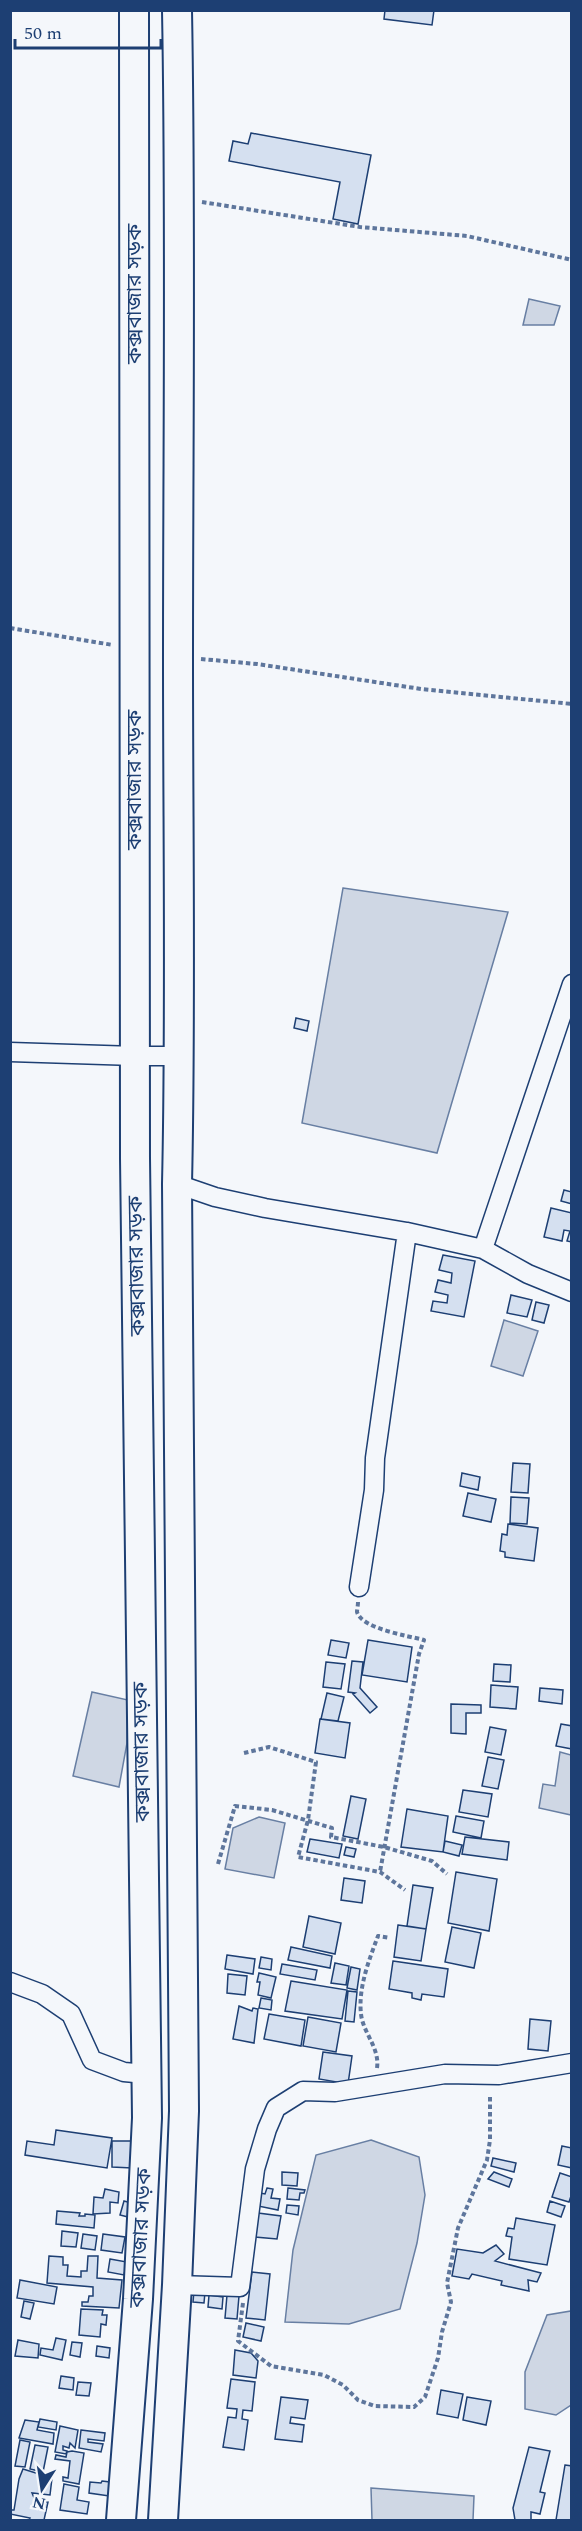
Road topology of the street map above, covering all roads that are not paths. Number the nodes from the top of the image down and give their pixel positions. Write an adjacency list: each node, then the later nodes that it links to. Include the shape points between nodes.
1 (134, 10): 5 (highway, কক্সবাজার সড়ক)
2 (177, 10): 6 (highway, কক্সবাজার সড়ক)
3 (572, 984): 9 (street)
4 (10, 1052): 5 (street)
5 (135, 1056): 6 (street); 14 (highway, কক্সবাজার সড়ক)
6 (180, 1056): 7 (highway, কক্সবাজার সড়ক)
7 (177, 1184): 8 (street, via 265,1208); 15 (highway, কক্সবাজার সড়ক, via 184,2080)
8 (407, 1233): 9 (street); 11 (street)
9 (483, 1249): 10 (street)
10 (572, 1292)
11 (359, 1587)
12 (10, 1982): 14 (street, via 42,1994 71,2014 92,2060 124,2072)
13 (572, 2063): 15 (street, via 499,2074 445,2074 335,2092 303,2091 276,2109 267,2129 255,2169 240,2287)
14 (146, 2074): 16 (highway, কক্সবাজার সড়ক, via 138,2299)
15 (177, 2285): 17 (highway, কক্সবাজার সড়ক)
16 (121, 2520)
17 (163, 2520)

